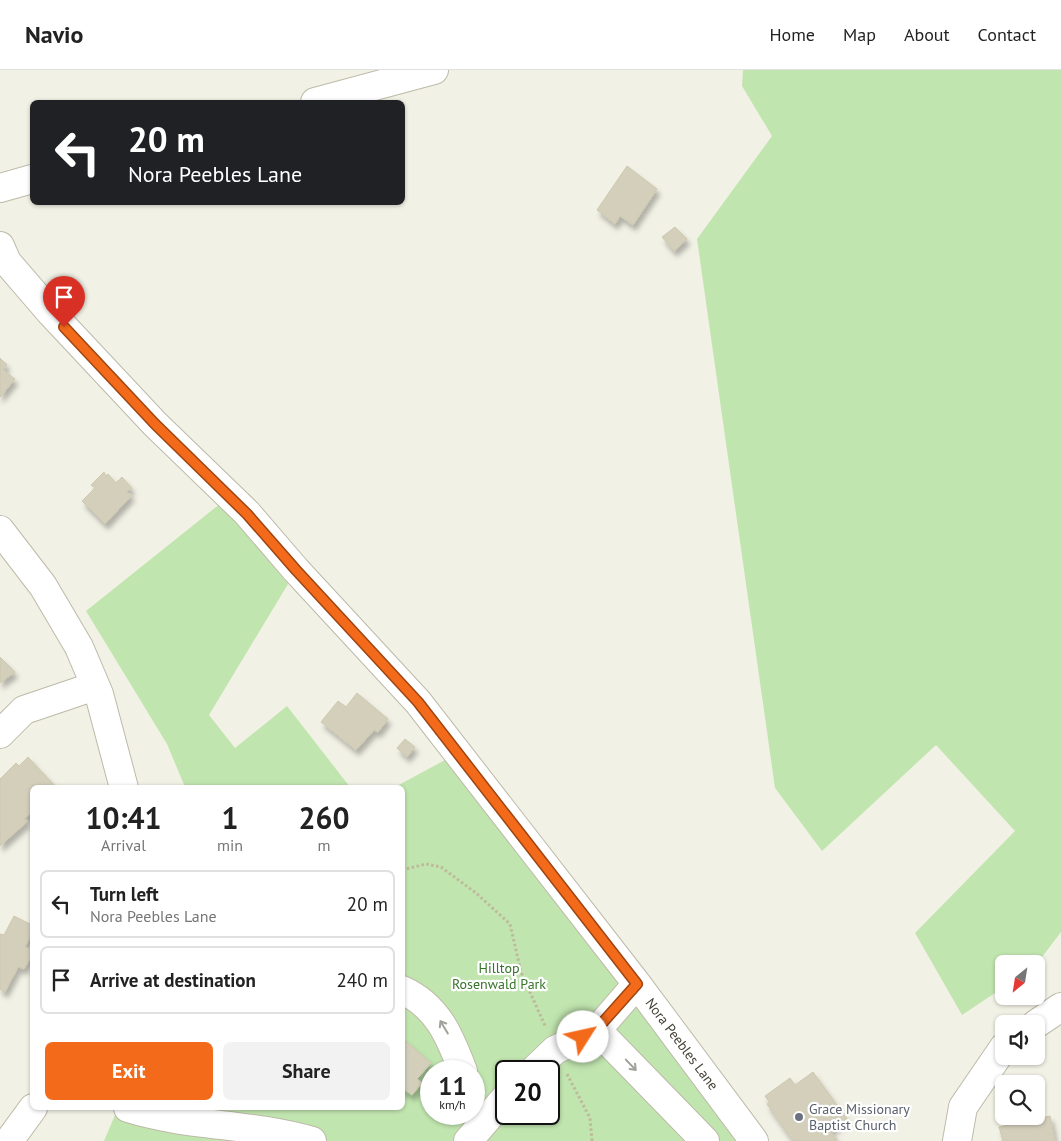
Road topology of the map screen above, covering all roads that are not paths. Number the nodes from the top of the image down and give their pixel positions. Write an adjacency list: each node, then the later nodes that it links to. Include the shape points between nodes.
1 (434, 70): 2 (street)
2 (322, 100)
3 (30, 180): 4 (street)
4 (0, 188)
5 (0, 246): 10 (street, Nora Peebles Lane, via 7,262 51,313 155,424 247,514 418,702)
6 (0, 530): 7 (street, via 43,586 79,647)
7 (95, 686): 8 (street, via 24,710); 9 (street)
8 (0, 734)
9 (123, 785)
10 (637, 984): 14 (street); 26 (street, Nora Peebles Lane)
11 (405, 992): 15 (street, one-way to 11, via 435,1013)
12 (1061, 1007): 13 (street)
13 (1045, 1018)
14 (596, 1030): 16 (street, via 555,1050); 25 (street, one-way to 25)
15 (459, 1060)
16 (545, 1060)
17 (995, 1060): 27 (street, via 963,1107)
18 (495, 1106): 21 (street)
19 (32, 1110): 23 (street)
20 (136, 1110): 22 (street, via 186,1122)
21 (485, 1114)
22 (256, 1118): 24 (street)
23 (9, 1141)
24 (312, 1141)
25 (705, 1141)
26 (754, 1141)
27 (958, 1141)

